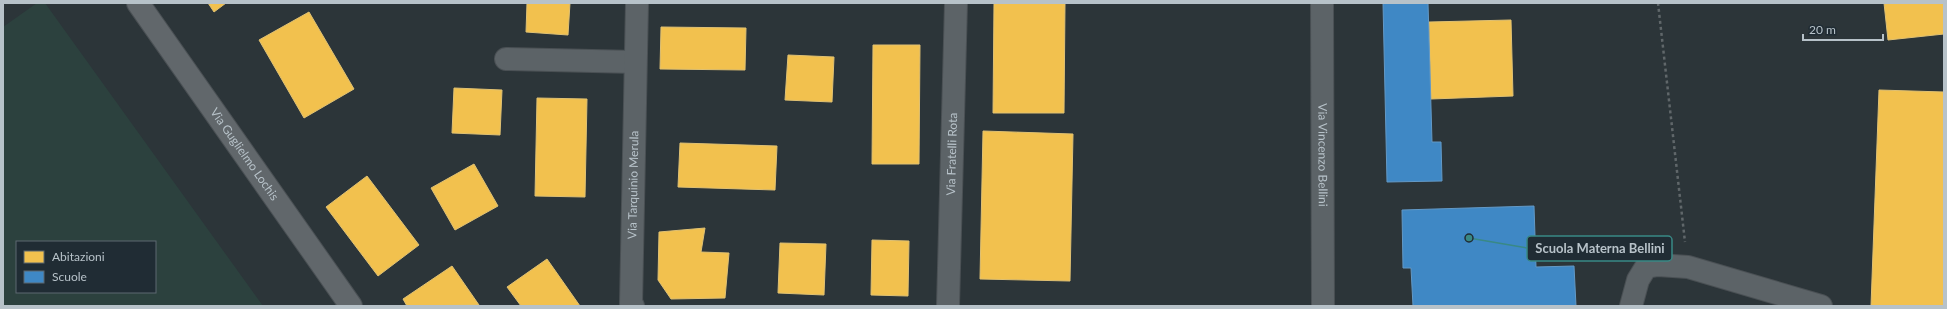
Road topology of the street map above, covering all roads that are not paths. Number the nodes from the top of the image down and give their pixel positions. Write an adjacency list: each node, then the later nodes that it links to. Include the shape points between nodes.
1 (138, 3): 7 (street, Via Guglielmo Lochis)
2 (637, 3): 6 (street, Via Tarquinio Merula)
3 (956, 3): 9 (street, Via Fratelli Rota)
4 (1322, 3): 10 (street, Via Vincenzo Bellini)
5 (506, 59): 6 (street)
6 (636, 62): 8 (street, Via Tarquinio Merula, via 631,304)
7 (351, 306)
8 (633, 306)
9 (948, 306)
10 (1323, 306)
11 (1631, 306): 12 (street, via 1638,280 1646,267 1658,264 1688,267)
12 (1821, 306)

